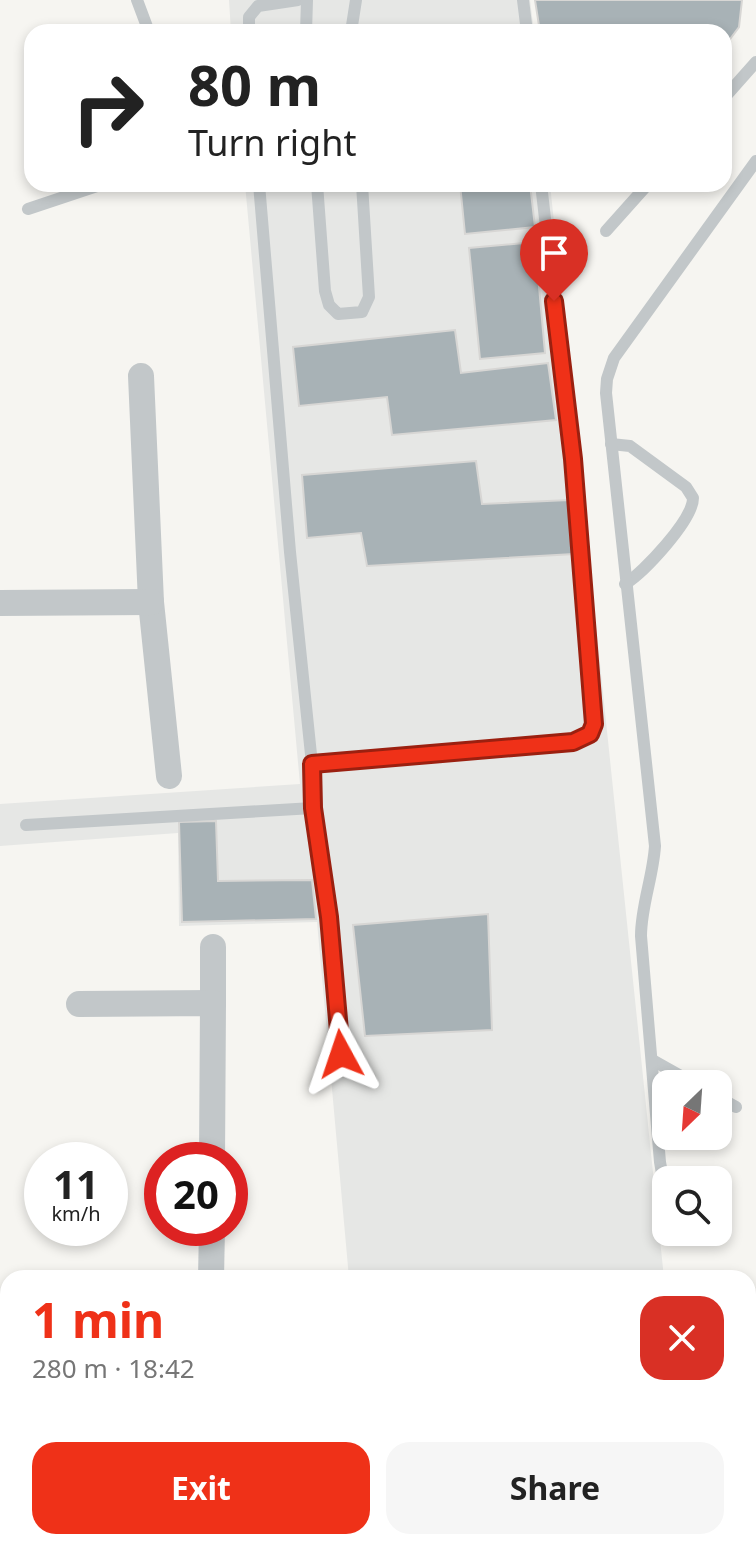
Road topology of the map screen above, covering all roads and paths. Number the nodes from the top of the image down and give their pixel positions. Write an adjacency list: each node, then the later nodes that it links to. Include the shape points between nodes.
1 (137, 0): 6 (lane)
2 (298, 0): 7 (lane, via 258,6)
3 (307, 0): 8 (lane)
4 (356, 0): 9 (lane)
5 (523, 0): 10 (lane)
6 (146, 24)
7 (249, 24)
8 (306, 24)
9 (352, 24)
10 (526, 24)
11 (756, 62): 12 (lane)
12 (732, 89)
13 (756, 161): 23 (lane, via 614,358 606,393)
14 (79, 192): 20 (lane)
15 (260, 192): 27 (lane)
16 (318, 192): 17 (lane, via 325,291 338,314 362,312 369,297)
17 (362, 192)
18 (542, 192): 27 (lane, via 573,459 594,724 590,734 573,742)
19 (641, 192): 21 (lane)
20 (28, 209)
21 (606, 231)
22 (141, 376): 25 (street)
23 (611, 444): 24 (lane); 24 (lane, via 630,446 686,487 693,498 690,511 651,564)
24 (625, 584): 35 (lane, via 655,846 641,924)
25 (151, 602): 26 (street); 28 (street)
26 (0, 603)
27 (312, 764): 29 (lane)
28 (169, 776)
29 (313, 808): 30 (lane); 34 (lane)
30 (26, 825)
31 (213, 947): 32 (street)
32 (213, 1003): 33 (street); 39 (street)
33 (79, 1004)
34 (341, 1054)
35 (654, 1061): 36 (lane); 40 (lane)
36 (670, 1070)
37 (732, 1105): 38 (lane)
38 (736, 1107)
39 (212, 1142)
40 (661, 1166)
41 (212, 1246): 42 (street)
42 (211, 1270)

